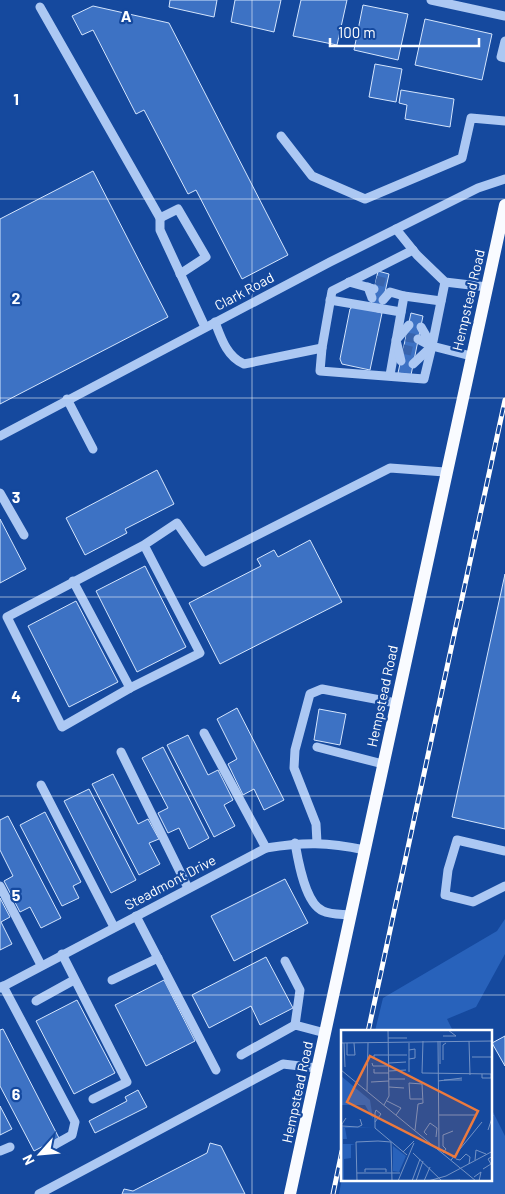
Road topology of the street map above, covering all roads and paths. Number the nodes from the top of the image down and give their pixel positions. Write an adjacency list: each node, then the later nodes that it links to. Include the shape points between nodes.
1 (431, 0): 3 (street)
2 (40, 7): 10 (street)
3 (505, 16)
4 (505, 42): 5 (street, via 502,57)
5 (505, 58)
6 (505, 121): 7 (street, via 470,118 462,158 365,199 312,176)
7 (280, 136)
8 (505, 179): 11 (street, Clark Road, via 478,188)
9 (505, 205): 16 (main road, Hempstead Road)
10 (160, 218): 13 (street, via 160,230); 13 (street, via 178,209 206,257)
11 (396, 229): 12 (street); 23 (street, Clark Road)
12 (413, 250): 14 (street); 15 (street)
13 (180, 274): 25 (street)
14 (349, 282): 17 (street); 20 (street, via 332,291)
15 (444, 282): 16 (street); 21 (street)
16 (486, 287): 34 (main road, Hempstead Road)
17 (373, 288)
18 (387, 292): 19 (street)
19 (404, 296): 21 (street); 22 (street)
20 (330, 300): 22 (street); 31 (street)
21 (441, 302): 30 (street)
22 (401, 312): 28 (street)
23 (215, 322): 25 (street, Clark Road); 31 (street, via 234,360 244,364)
24 (409, 325): 28 (street)
25 (205, 327): 38 (street, Clark Road)
26 (421, 327): 30 (street)
27 (406, 337): 28 (street)
28 (396, 340): 32 (street); 35 (street); 37 (street)
29 (418, 340): 30 (street)
30 (432, 346): 33 (street); 34 (street); 36 (street); 37 (street, via 424,379)
31 (322, 348): 37 (street, via 320,372)
32 (404, 349)
33 (416, 352)
34 (471, 356): 41 (main road, Hempstead Road)
35 (401, 361)
36 (413, 364)
37 (390, 375)
38 (67, 399): 39 (street, Clark Road); 40 (street)
39 (0, 436)
40 (93, 449)
41 (445, 472): 44 (street, via 390,468 204,562 177,523); 47 (main road, Hempstead Road)
42 (0, 493): 43 (street)
43 (24, 535)
44 (144, 545): 45 (street); 46 (street, via 200,653)
45 (72, 581): 46 (street); 46 (street, via 7,617 62,727)
46 (130, 688)
47 (396, 703): 51 (main road, Hempstead Road); 54 (street, via 322,689 310,694 295,750 294,768 316,824)
48 (204, 733): 55 (street)
49 (317, 747): 51 (street)
50 (121, 752): 60 (street)
51 (383, 764): 56 (main road, Hempstead Road)
52 (41, 785): 63 (street)
53 (295, 843): 54 (street, Steadmont Drive); 55 (street, Steadmont Drive); 61 (street, via 300,871 317,908)
54 (317, 843): 56 (street, Steadmont Drive)
55 (266, 848): 60 (street, Steadmont Drive)
56 (365, 850): 61 (main road, Hempstead Road)
57 (505, 851): 59 (street, via 457,840 445,895 473,902)
58 (0, 886): 67 (street)
59 (505, 886)
60 (188, 888): 62 (street, Steadmont Drive)
61 (350, 915): 73 (main road, Hempstead Road)
62 (136, 916): 63 (street, Steadmont Drive); 65 (street)
63 (114, 927): 64 (street, Steadmont Drive)
64 (62, 954): 67 (street, Steadmont Drive); 68 (street)
65 (158, 958): 69 (street); 76 (street)
66 (285, 961): 72 (street, via 300,990)
67 (41, 965): 70 (street, Steadmont Drive)
68 (74, 980): 71 (street); 77 (street, via 127,1082)
69 (112, 980)
70 (2, 987): 79 (street, via 74,1122 72,1135)
71 (36, 1001)
72 (295, 1025): 73 (street); 74 (street)
73 (325, 1033): 75 (main road, Hempstead Road)
74 (241, 1055)
75 (317, 1068): 81 (street, via 283,1064); 82 (main road, Hempstead Road)
76 (216, 1070)
77 (93, 1099)
78 (10, 1147): 80 (street)
79 (47, 1149)
80 (0, 1151)
81 (39, 1194)
82 (290, 1194)

